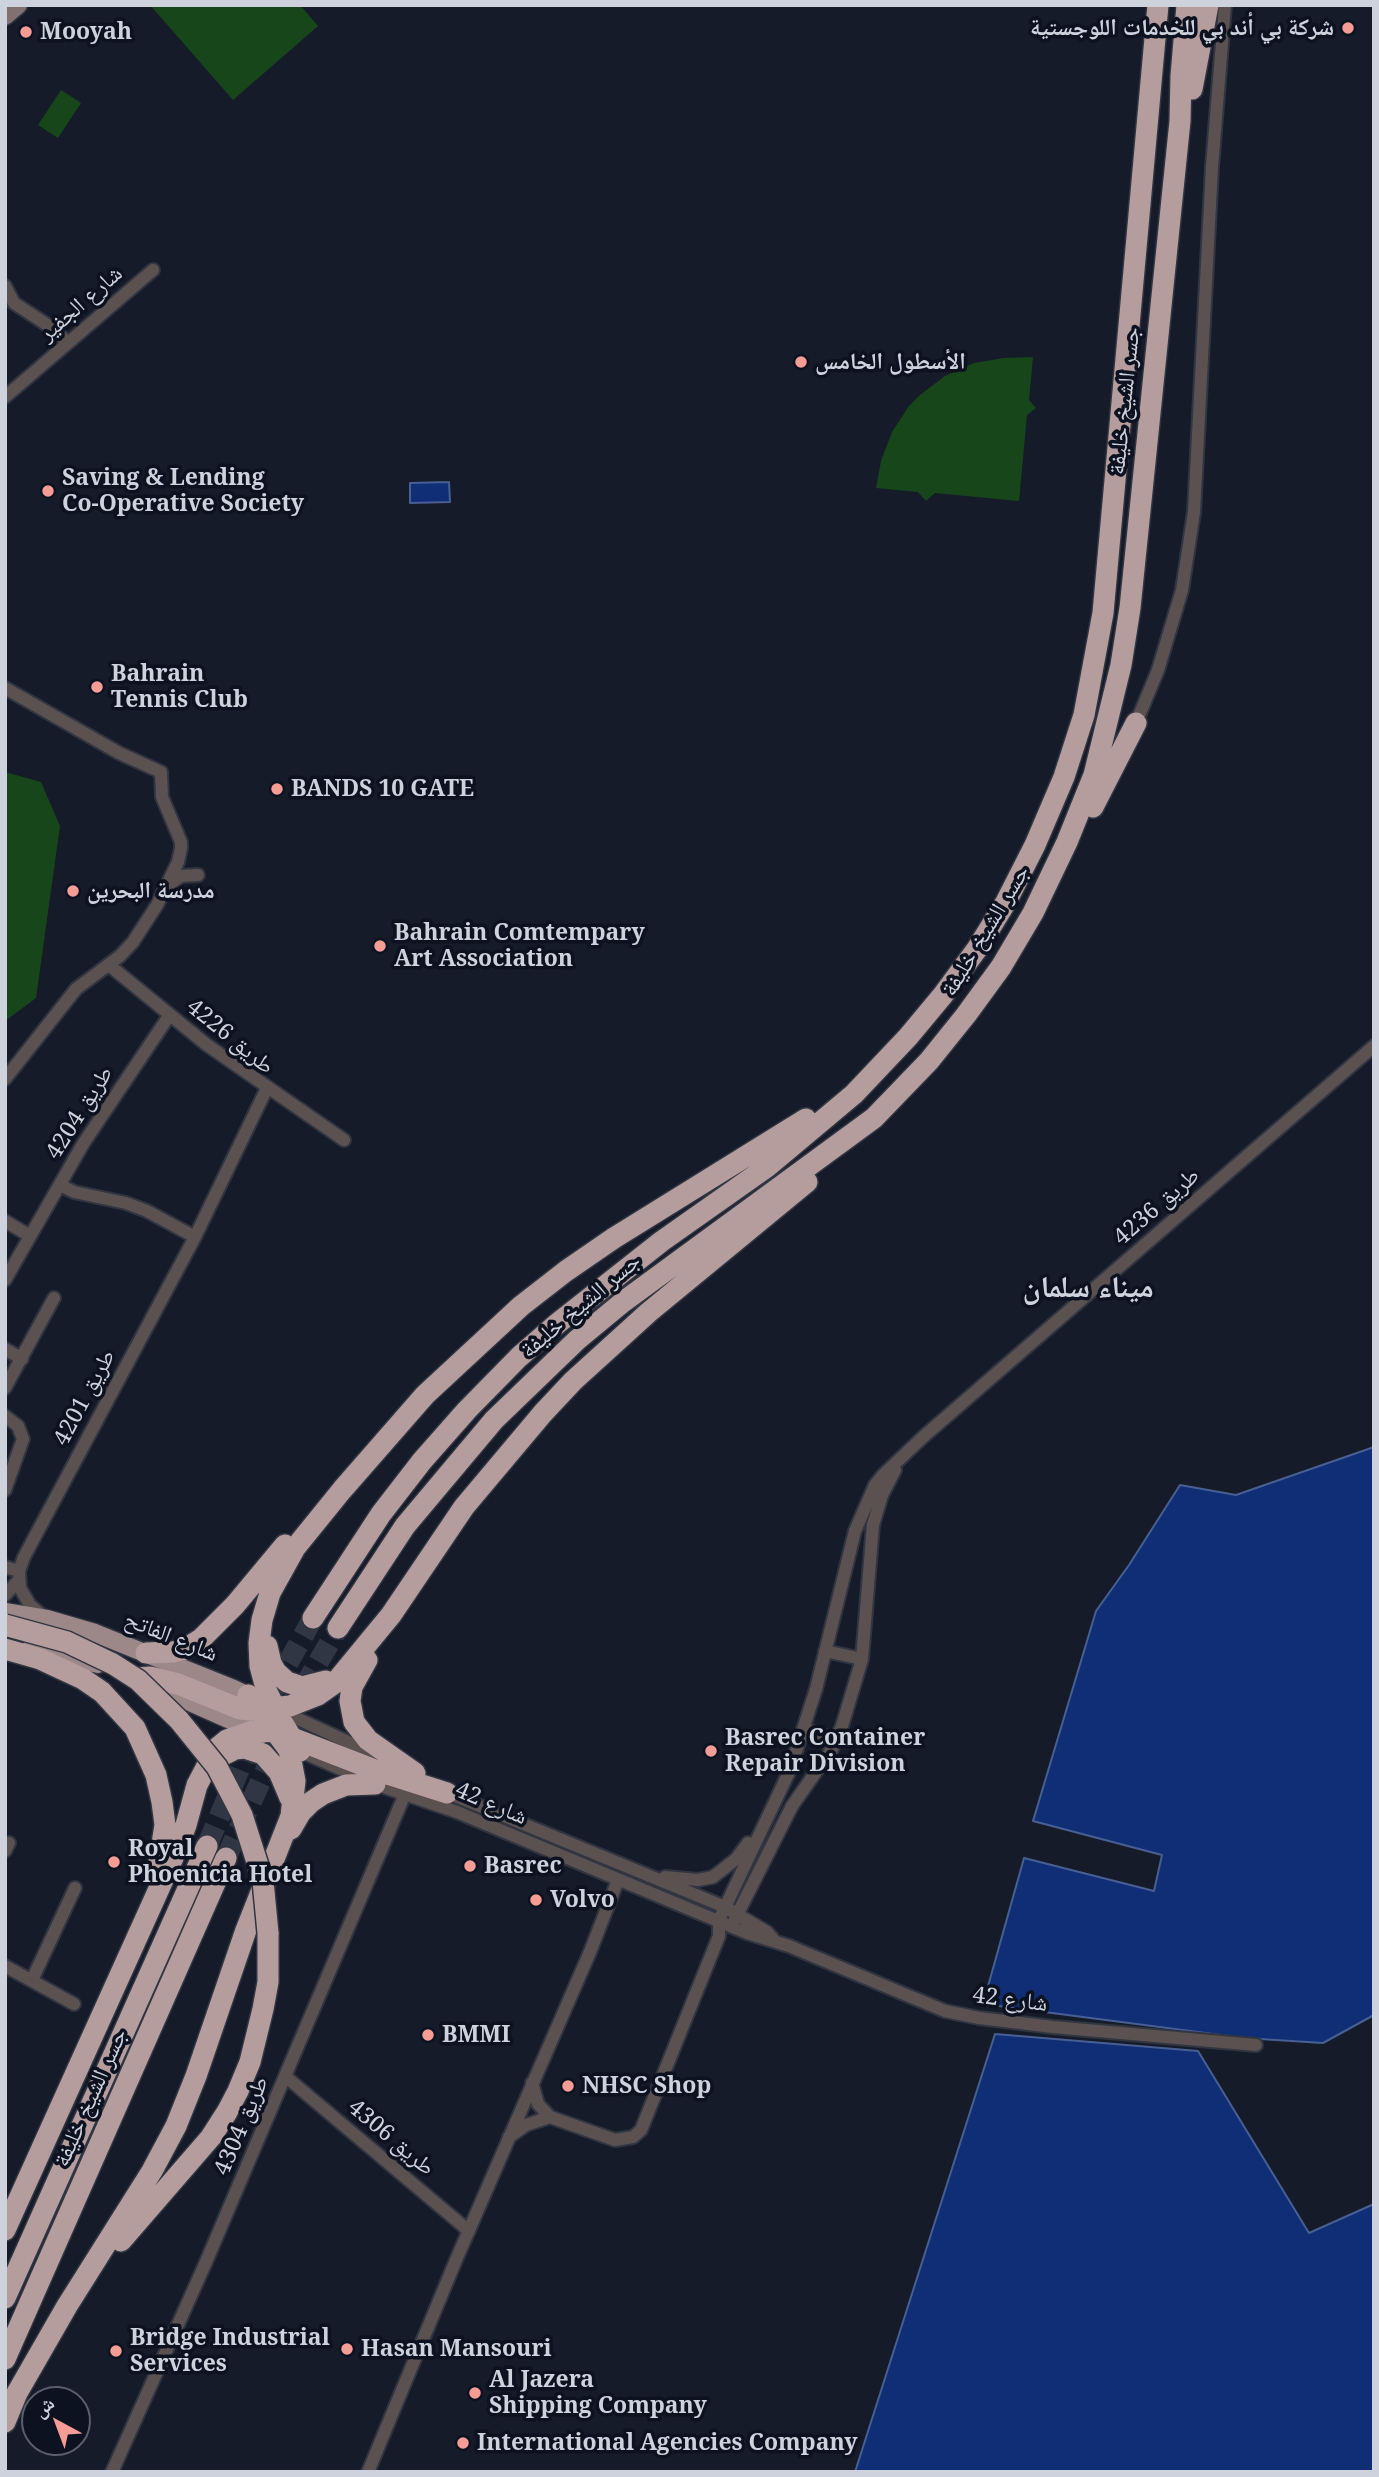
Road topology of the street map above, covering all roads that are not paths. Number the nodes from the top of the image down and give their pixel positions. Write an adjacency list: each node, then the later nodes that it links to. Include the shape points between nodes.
1 (18, 5): 6 (street)
2 (1158, 5): 20 (highway, جسر الشيخ خليفة, via 1103,613 1084,715 1060,789 1006,901 943,995)
3 (1187, 5): 7 (highway, جسر الشيخ خليفة)
4 (1208, 5): 7 (highway, via 1191,92)
5 (1225, 5): 13 (street, via 1194,512 1181,590 1158,670)
6 (5, 16)
7 (1180, 121): 14 (highway, جسر الشيخ خليفة, via 1125,642 1094,775)
8 (153, 270): 10 (street, شارع الجفير)
9 (5, 286): 10 (street, via 14,303)
10 (68, 344): 11 (street, شارع الجفير)
11 (5, 397)
12 (5, 688): 16 (street, via 161,772 162,797 181,842 178,862)
13 (1136, 723): 14 (highway, via 1101,793)
14 (1067, 842): 23 (highway, جسر الشيخ خليفة, via 1001,967 929,1061)
15 (198, 875): 16 (street, via 181,876)
16 (165, 888): 17 (street, via 144,926)
17 (109, 965): 18 (street, طريق 4226); 21 (street, via 76,989)
18 (169, 1016): 22 (street, طريق 4226); 25 (street, طريق 4204)
19 (1374, 1046): 35 (street, طريق 4236)
20 (882, 1066): 37 (highway, via 856,1078 802,1122 566,1271 435,1385); 43 (highway, جسر الشيخ خليفة, via 804,1137 629,1267 519,1357 422,1461)
21 (5, 1079)
22 (267, 1088): 24 (street); 28 (street, طريق 4226)
23 (874, 1118): 42 (highway, via 836,1157 573,1381 464,1507); 47 (highway, جسر الشيخ خليفة, via 666,1268 538,1376 494,1420 405,1526)
24 (344, 1140)
25 (60, 1185): 27 (street, طريق 4204); 28 (street, via 147,1211)
26 (5, 1221): 27 (street)
27 (30, 1236): 29 (street, طريق 4204)
28 (195, 1237): 39 (street, طريق 4201, via 41,1523)
29 (5, 1280)
30 (54, 1298): 32 (street)
31 (5, 1349): 32 (street)
32 (22, 1359): 33 (street)
33 (5, 1388)
34 (5, 1416): 36 (street, via 18,1426 23,1439)
35 (904, 1454): 49 (street, طريق 4236, via 875,1485 862,1511); 51 (street, طريق 4236, via 882,1495 873,1525)
36 (5, 1490)
37 (342, 1490): 45 (highway, via 295,1548 270,1593); 50 (highway, via 312,1515 201,1639 185,1649)
38 (5, 1567): 39 (street)
39 (19, 1576): 40 (street, طريق 4201); 44 (street, via 30,1605)
40 (5, 1595)
41 (5, 1612): 44 (main road, شارع الفاتح)
42 (391, 1615): 52 (highway); 59 (highway, via 352,1687 351,1713 368,1740)
43 (313, 1618)
44 (47, 1619): 50 (main road, شارع الفاتح)
45 (262, 1620): 52 (highway, via 271,1663 282,1678 295,1685 328,1680); 54 (highway, via 260,1666)
46 (5, 1625): 91 (highway, bridge, via 67,1642 113,1664 162,1700 186,1728 217,1767 242,1815 263,1881 268,1933 268,1982 258,2034 227,2112 93,2275)
47 (338, 1628)
48 (5, 1648): 53 (main road, via 93,1662); 76 (highway, via 62,1667 102,1692 135,1728 147,1752 156,1775 164,1825 163,1848)
49 (825, 1651): 51 (street); 56 (street, طريق 4236)
50 (146, 1653): 54 (main road, شارع الفاتح)
51 (862, 1658): 57 (street, طريق 4236)
52 (353, 1662): 54 (highway, via 335,1683 290,1706)
53 (137, 1678): 54 (highway, via 163,1679)
54 (273, 1726): 55 (street, شارع الفاتح); 58 (highway, via 227,1740 215,1749); 60 (street, شارع 42); 61 (highway, via 375,1770); 63 (highway, via 293,1765)
55 (312, 1727): 59 (street, شارع 42)
56 (805, 1729): 57 (street); 64 (street, طريق 4236)
57 (836, 1741): 74 (street, طريق 4236, via 792,1806)
58 (205, 1767): 63 (highway, via 234,1749 255,1750 279,1772); 76 (highway, via 181,1837)
59 (415, 1773): 61 (street, شارع 42)
60 (375, 1784): 62 (street, شارع 42); 68 (highway, via 334,1788 311,1802)
61 (447, 1793): 65 (street, شارع 42)
62 (405, 1794): 66 (street, شارع 42); 84 (street, طريق 4304)
63 (293, 1803): 68 (highway)
64 (765, 1820): 70 (street, via 736,1859 713,1877 684,1880); 73 (street, طريق 4236)
65 (519, 1823): 66 (street); 70 (street, شارع 42)
66 (513, 1836): 71 (street, شارع 42)
67 (206, 1846): 90 (highway, جسر الشيخ خليفة)
68 (276, 1856): 91 (highway, via 176,2126)
69 (226, 1858): 92 (highway, جسر الشيخ خليفة)
70 (649, 1875): 73 (street, شارع 42)
71 (618, 1880): 75 (street, شارع 42); 85 (street)
72 (75, 1888): 81 (street)
73 (725, 1907): 74 (street, شارع 42); 75 (street)
74 (738, 1913): 77 (street); 79 (street, شارع 42)
75 (719, 1920): 77 (street, شارع 42); 78 (street)
76 (142, 1925): 88 (highway)
77 (732, 1926): 78 (street); 79 (street, شارع 42)
78 (719, 1936): 86 (street, via 644,2127 633,2137 615,2140)
79 (773, 1940): 83 (street, شارع 42, via 956,2014)
80 (5, 1966): 81 (street)
81 (32, 1980): 82 (street)
82 (74, 2004)
83 (1256, 2045)
84 (285, 2076): 89 (street, طريق 4306); 94 (street, طريق 4304)
85 (533, 2083): 86 (street, via 538,2104); 87 (street)
86 (550, 2117): 87 (street, via 526,2125)
87 (508, 2138): 89 (street)
88 (5, 2230)
89 (469, 2231): 95 (street)
90 (5, 2298)
91 (50, 2339): 93 (highway)
92 (5, 2359)
93 (5, 2422)
94 (112, 2472)
95 (368, 2472)

